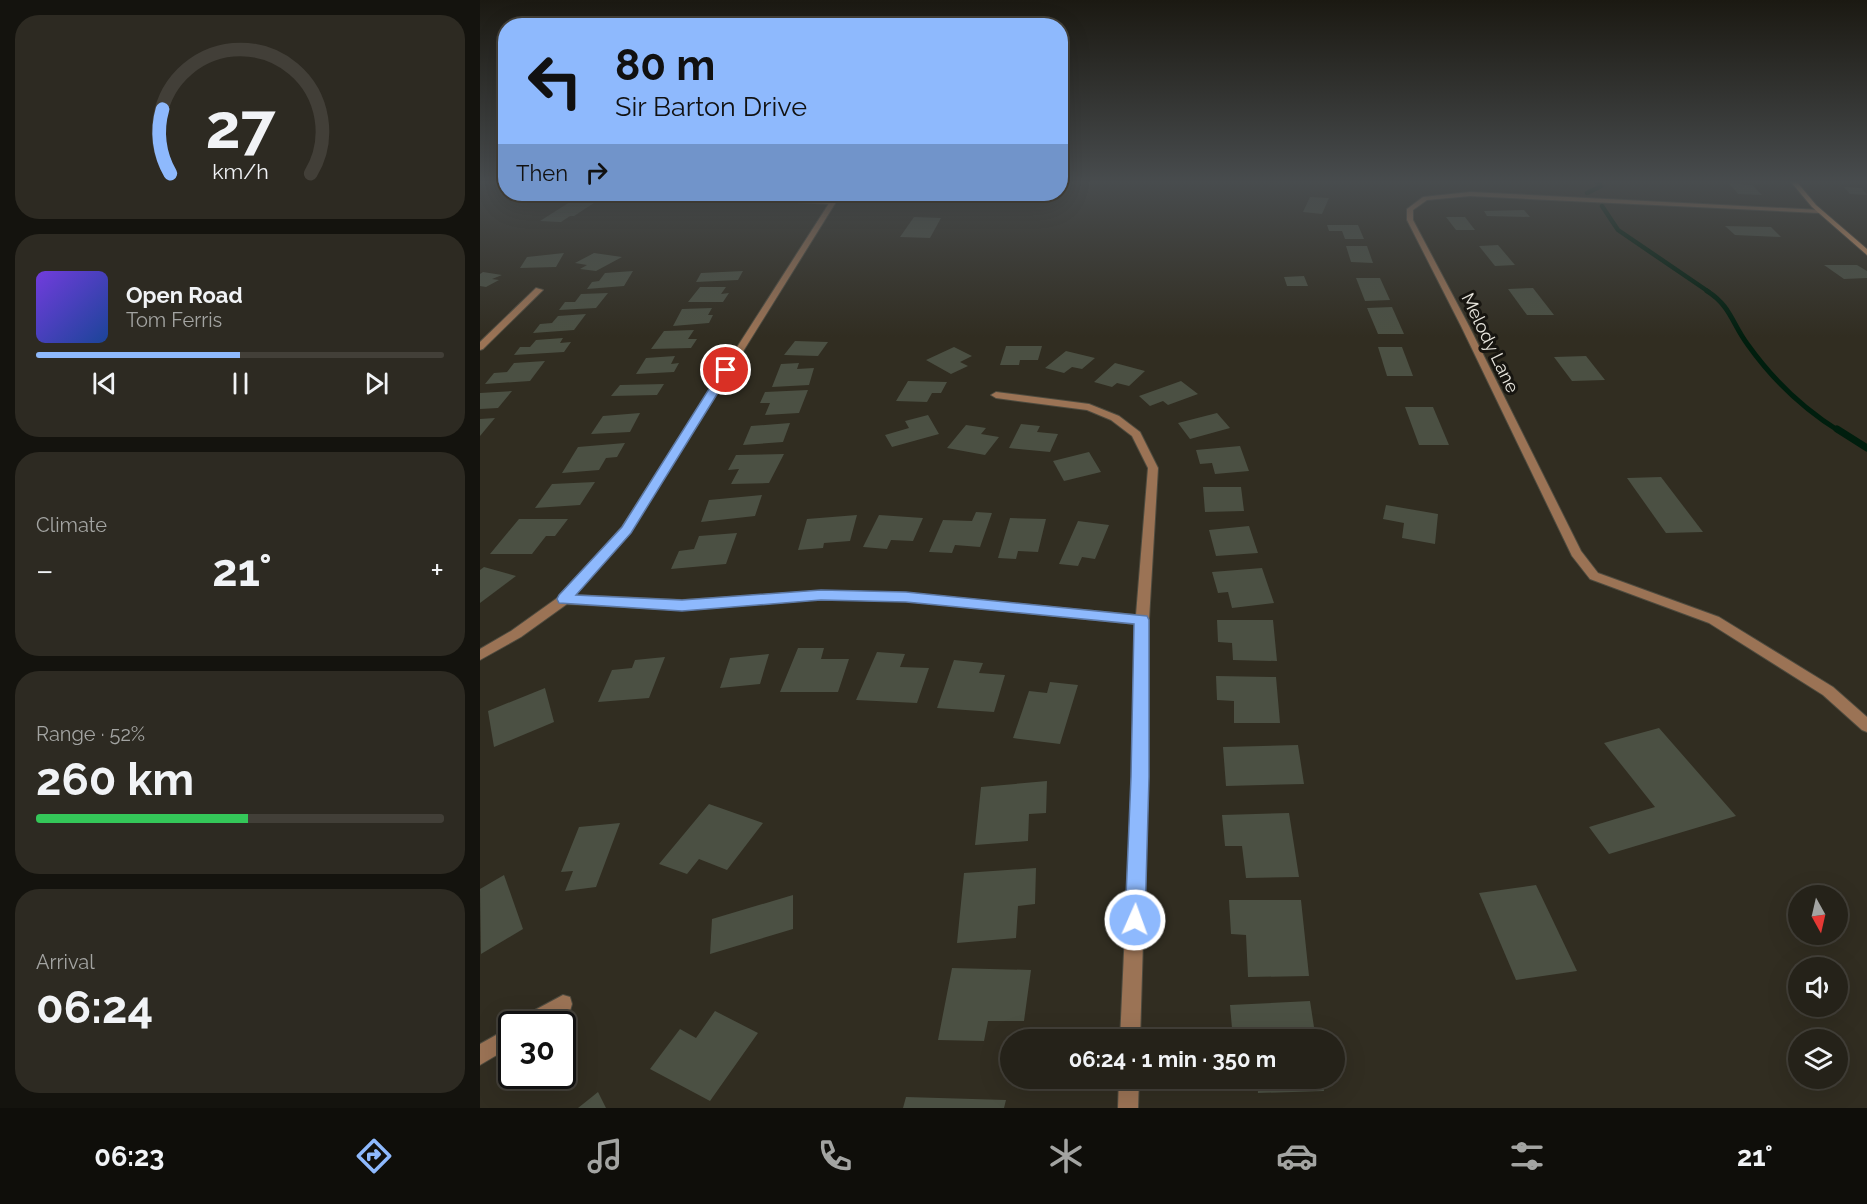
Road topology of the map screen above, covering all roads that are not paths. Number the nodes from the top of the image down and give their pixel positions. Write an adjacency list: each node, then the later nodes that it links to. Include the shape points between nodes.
1 (813, 234): 8 (street, via 626,530)
2 (1417, 234): 11 (street, Melody Lane, via 1576,553 1594,576 1714,620 1828,691)
3 (1845, 234): 4 (street)
4 (1867, 253)
5 (539, 290): 6 (street)
6 (480, 347)
7 (996, 395): 9 (street, via 1089,407 1115,418 1136,434 1153,468)
8 (564, 599): 9 (street, via 682,605 821,595 906,597); 10 (street)
9 (1142, 620): 14 (street)
10 (480, 655)
11 (1867, 726)
12 (563, 1004): 13 (street)
13 (551, 1011)
14 (1130, 1029)
15 (498, 1044): 16 (street)
16 (480, 1055)
17 (1129, 1089): 18 (street)
18 (1128, 1108)

